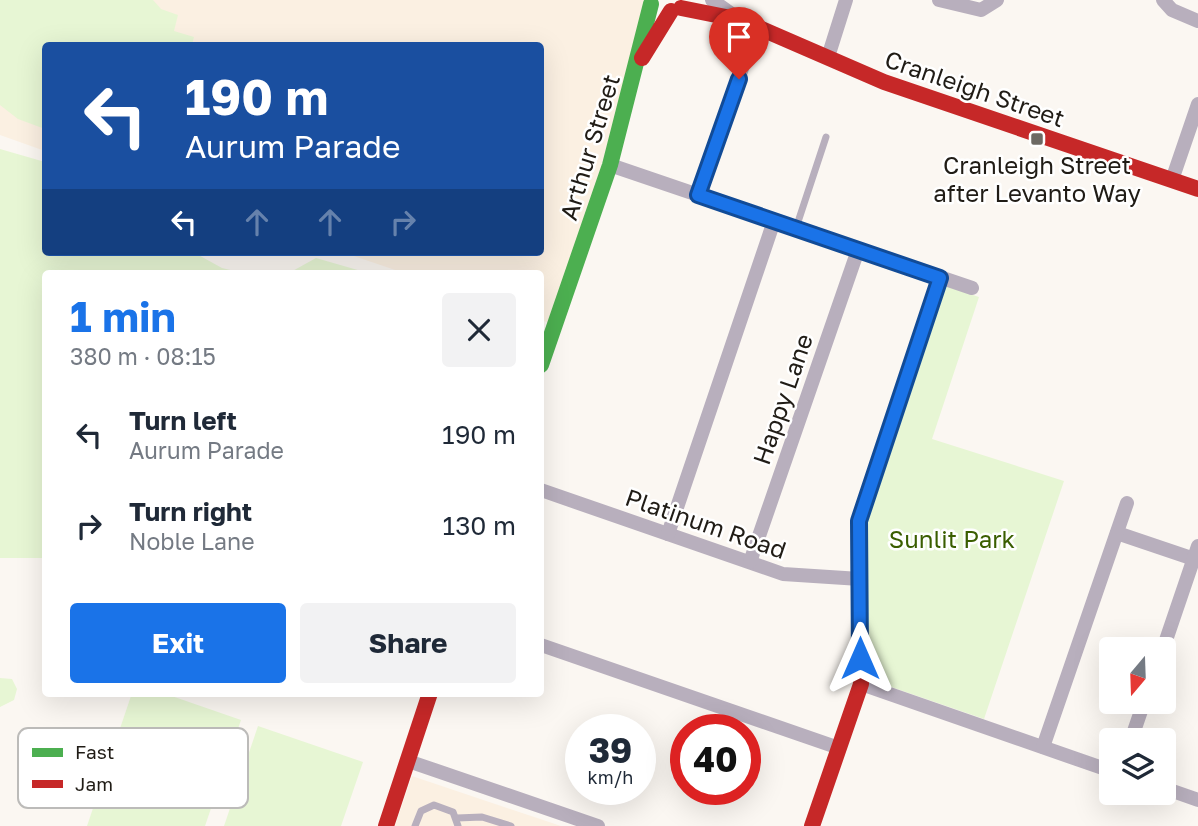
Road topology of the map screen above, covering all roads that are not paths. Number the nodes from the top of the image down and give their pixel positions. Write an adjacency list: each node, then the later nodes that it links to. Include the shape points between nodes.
1 (712, 0): 8 (street, Cranleigh Street)
2 (846, 0): 11 (street)
3 (939, 0): 4 (street, via 981,10)
4 (998, 0)
5 (1163, 0): 9 (street, via 1172,10)
6 (650, 2): 7 (street, Cranleigh Street); 12 (street, Arthur Street)
7 (680, 6): 8 (street, Cranleigh Street); 12 (street, Arthur Street)
8 (741, 20): 10 (street, Cranleigh Street)
9 (1198, 21)
10 (757, 28): 11 (street, Cranleigh Street); 18 (street)
11 (828, 57): 16 (street, Cranleigh Street, via 884,82)
12 (639, 61): 15 (street, Arthur Street)
13 (1198, 104): 16 (street)
14 (826, 136): 20 (lane)
15 (610, 165): 18 (street); 24 (street, Arthur Street)
16 (1172, 180): 17 (street, Cranleigh Street)
17 (1198, 189)
18 (698, 195): 19 (street)
19 (775, 221): 20 (street); 28 (street)
20 (796, 229): 21 (street)
21 (858, 250): 22 (street); 30 (street, Happy Lane)
22 (940, 278): 23 (street); 31 (street, via 859,521)
23 (972, 288)
24 (544, 356)
25 (544, 491): 28 (street, Platinum Road)
26 (1127, 503): 27 (street)
27 (1117, 533): 29 (street); 36 (street)
28 (668, 534): 30 (street, Platinum Road)
29 (1196, 553): 32 (street)
30 (750, 562): 31 (street, Platinum Road, via 796,576)
31 (860, 579): 34 (street)
32 (1167, 637)
33 (544, 646): 37 (street)
34 (861, 684): 36 (street); 37 (street)
35 (429, 697): 38 (street)
36 (1043, 747): 39 (street)
37 (839, 748): 47 (street)
38 (408, 761): 43 (street); 46 (street)
39 (1099, 767)
40 (1176, 793): 41 (street)
41 (1198, 800)
42 (457, 822): 44 (lane, via 447,808 434,805 421,811); 45 (lane, via 482,817)
43 (386, 826)
44 (415, 826)
45 (511, 826)
46 (598, 826)
47 (812, 826)

